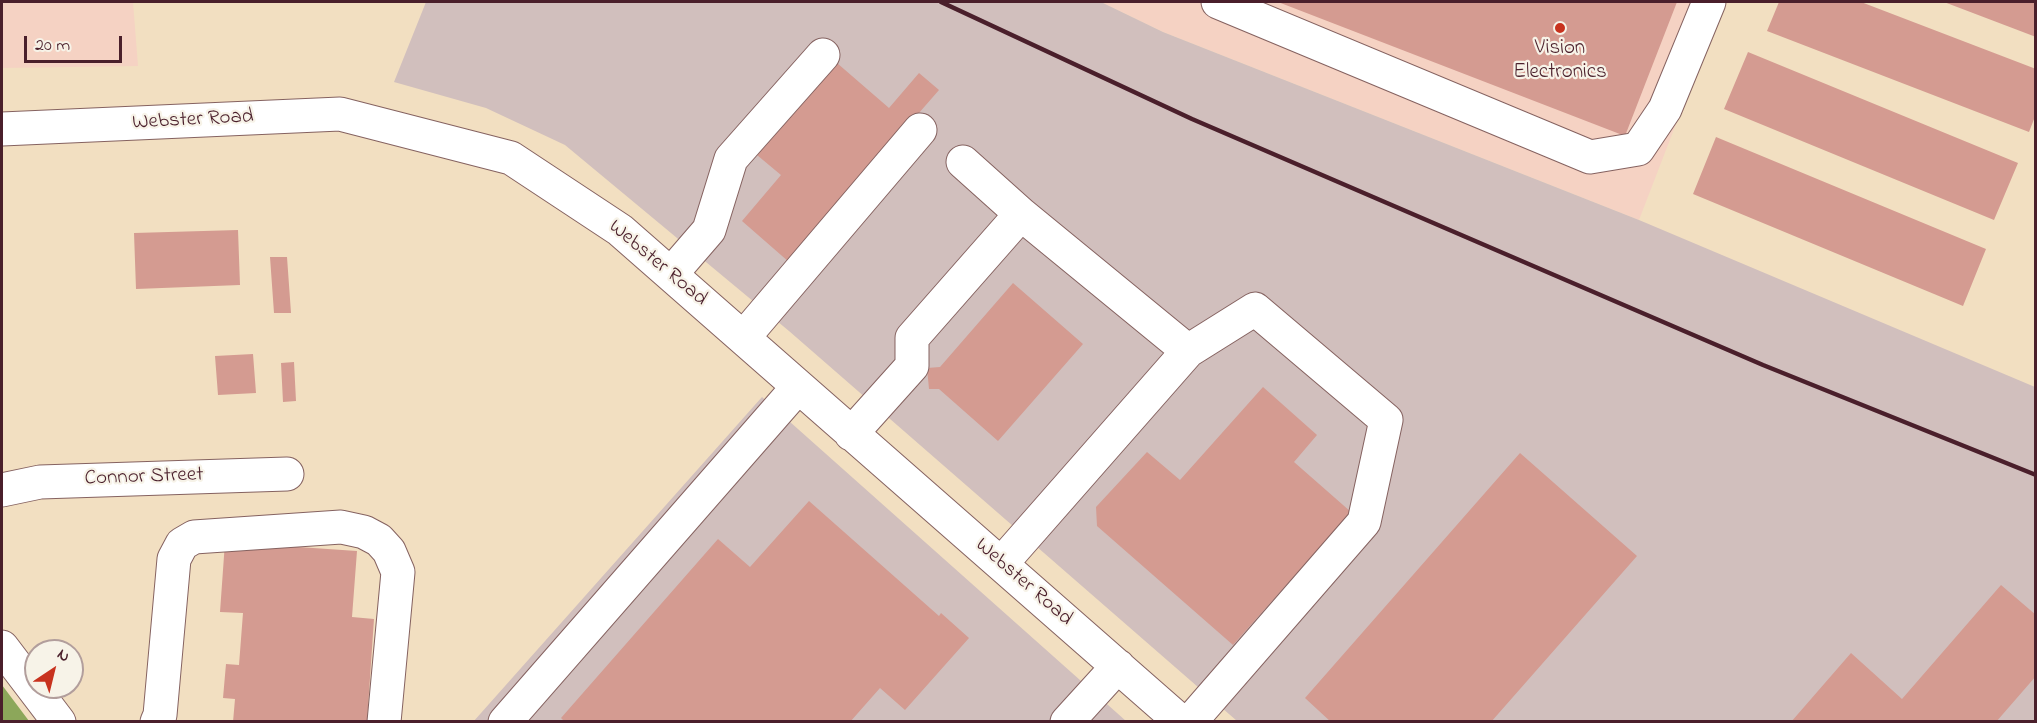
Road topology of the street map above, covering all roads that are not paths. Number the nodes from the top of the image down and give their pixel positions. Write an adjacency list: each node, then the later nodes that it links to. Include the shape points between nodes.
1 (1218, 2): 2 (street, via 1590,157 1638,149 1665,109)
2 (1709, 2)
3 (823, 55): 8 (street, via 731,159 709,230)
4 (2, 129): 8 (street, Webster Road, via 340,114 511,158 620,230)
5 (920, 130): 9 (street)
6 (963, 162): 7 (street)
7 (1021, 214): 10 (street); 12 (street, via 912,338 912,366)
8 (671, 274): 9 (street, Webster Road)
9 (743, 339): 11 (street, Webster Road)
10 (1188, 351): 15 (street); 24 (street, via 1255,309 1386,420 1364,522)
11 (798, 387): 12 (street, Webster Road); 21 (street)
12 (851, 434): 15 (street, Webster Road)
13 (287, 474): 14 (street, Connor Street, via 40,482)
14 (2, 490)
15 (1001, 564): 17 (street, Webster Road)
16 (2, 647): 18 (street)
17 (1118, 666): 22 (street); 23 (street, Webster Road)
18 (58, 722)
19 (157, 722): 20 (street, via 174,559 182,544 194,537 342,527 364,531 380,540 398,572)
20 (384, 722)
21 (505, 722)
22 (1067, 722)
23 (1181, 722)
24 (1190, 722)

